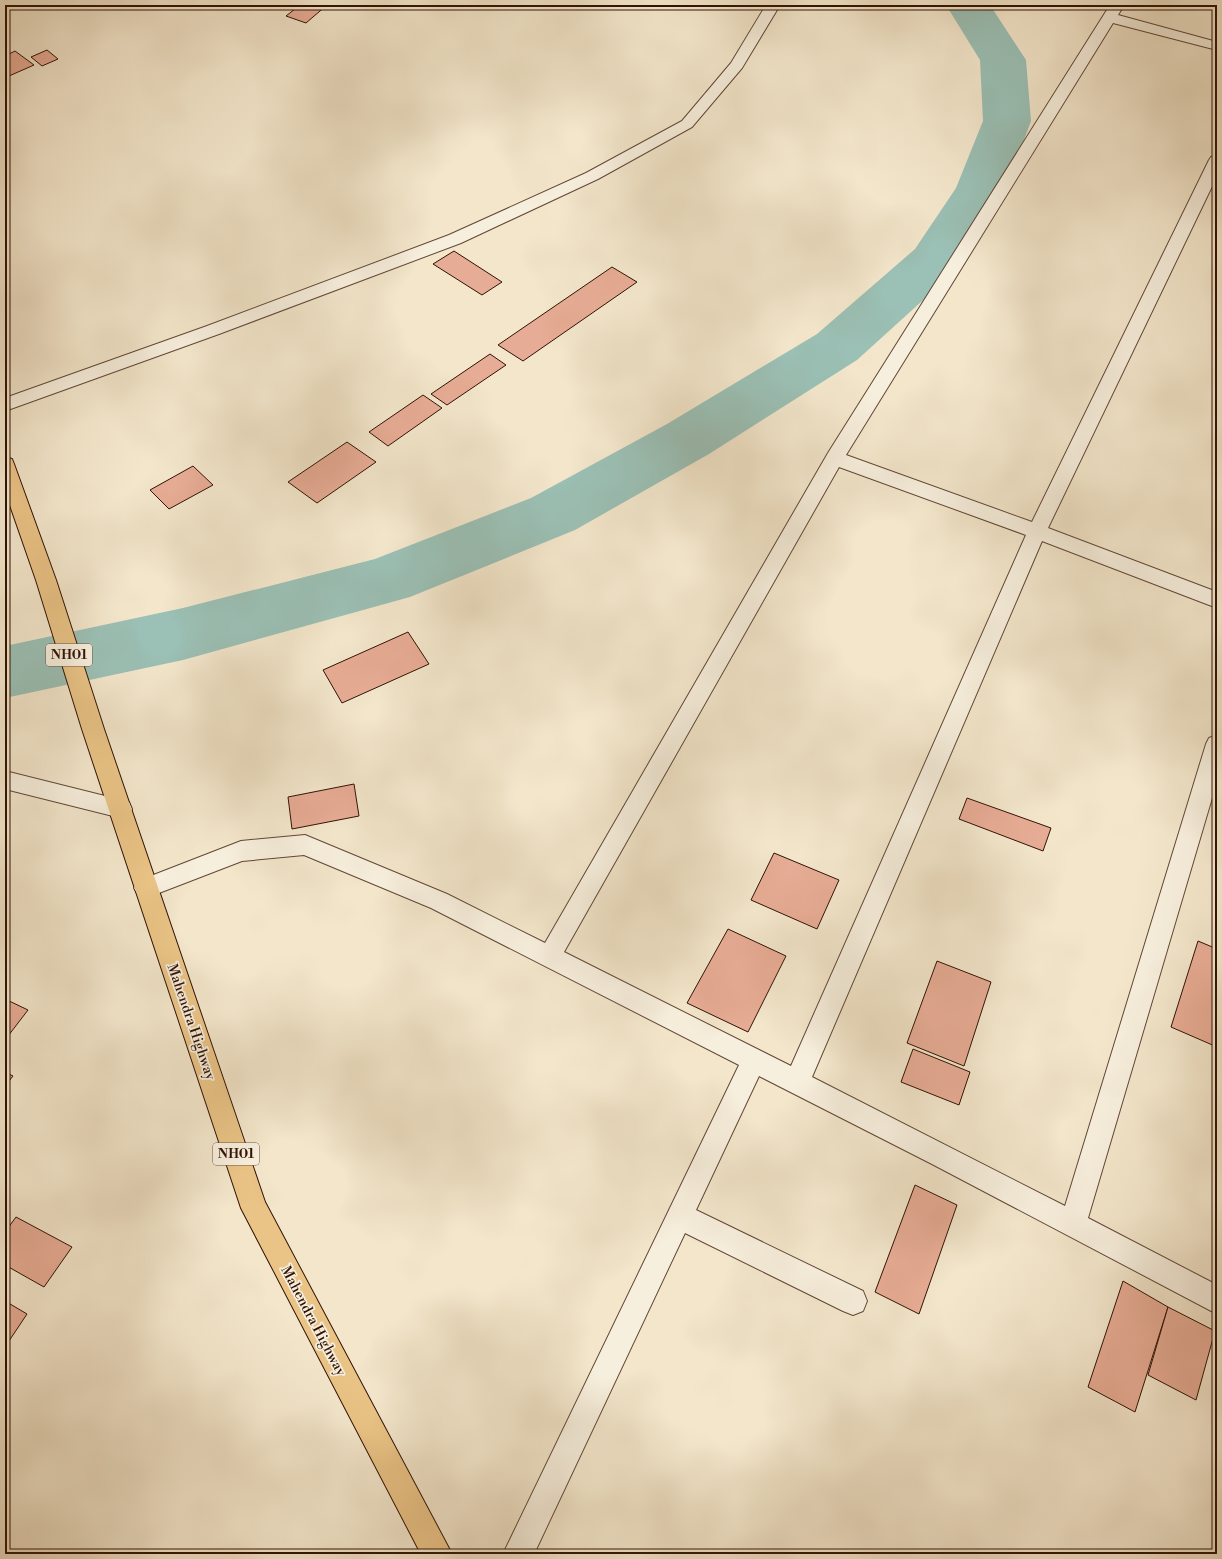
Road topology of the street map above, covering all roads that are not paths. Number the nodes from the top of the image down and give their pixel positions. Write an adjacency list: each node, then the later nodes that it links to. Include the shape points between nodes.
1 (773, 5): 5 (street, via 737,65 687,124 592,176 455,239)
2 (1113, 11): 3 (street); 6 (street)
3 (1217, 46)
4 (1217, 160): 8 (street)
5 (5, 405)
6 (835, 458): 8 (street); 14 (street)
7 (5, 464): 12 (highway, Mahendra Highway / NH01)
8 (1037, 531): 9 (street); 16 (street)
9 (1217, 600)
10 (1217, 744): 18 (street)
11 (5, 780): 12 (street)
12 (121, 809): 13 (highway, Mahendra Highway / NH01)
13 (146, 888): 14 (street, via 241,851 305,845 439,901); 21 (highway, Mahendra Highway / NH01, via 254,1208)
14 (549, 957): 15 (street)
15 (754, 1060): 16 (street); 17 (street)
16 (797, 1082): 18 (street)
17 (679, 1216): 20 (street); 22 (street)
18 (1073, 1224): 19 (street)
19 (1217, 1300)
20 (853, 1301)
21 (437, 1554)
22 (518, 1554)

